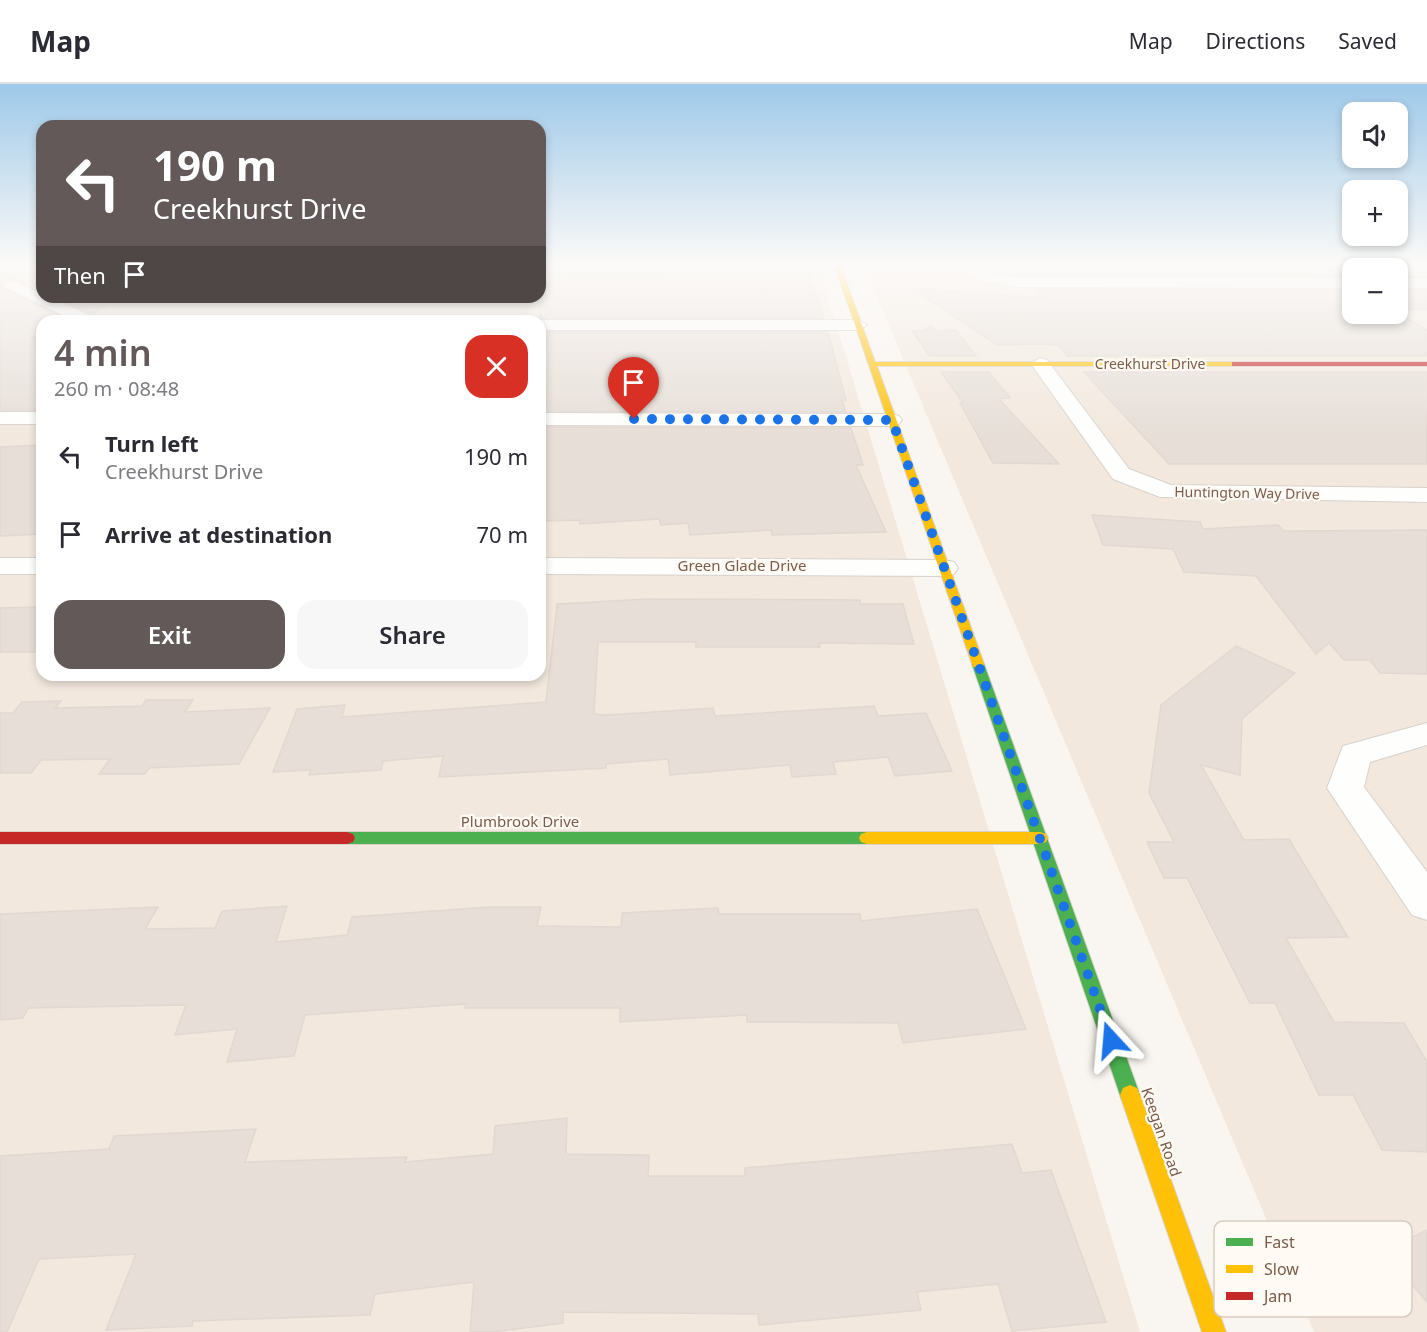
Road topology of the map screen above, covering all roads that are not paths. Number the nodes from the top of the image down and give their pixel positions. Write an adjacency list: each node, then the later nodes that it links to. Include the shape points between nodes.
1 (546, 325): 2 (street)
2 (859, 325): 3 (street, Keegan Road)
3 (873, 364): 4 (street, Creekhurst Drive); 9 (street, Keegan Road)
4 (1040, 364): 5 (street, Creekhurst Drive); 10 (street, Huntington Way Drive, via 1121,474 1168,492)
5 (1427, 364)
6 (0, 418): 7 (street)
7 (36, 418)
8 (546, 419): 9 (street)
9 (892, 420): 14 (street, Keegan Road)
10 (1427, 495)
11 (0, 566): 12 (street)
12 (36, 566)
13 (546, 566): 14 (street, Green Glade Drive)
14 (944, 568): 17 (street, Keegan Road)
15 (1427, 734): 18 (street, via 1355,754 1345,788)
16 (0, 838): 17 (street, Plumbrook Drive)
17 (1040, 838): 19 (street, Keegan Road)
18 (1427, 903)
19 (1214, 1332)

